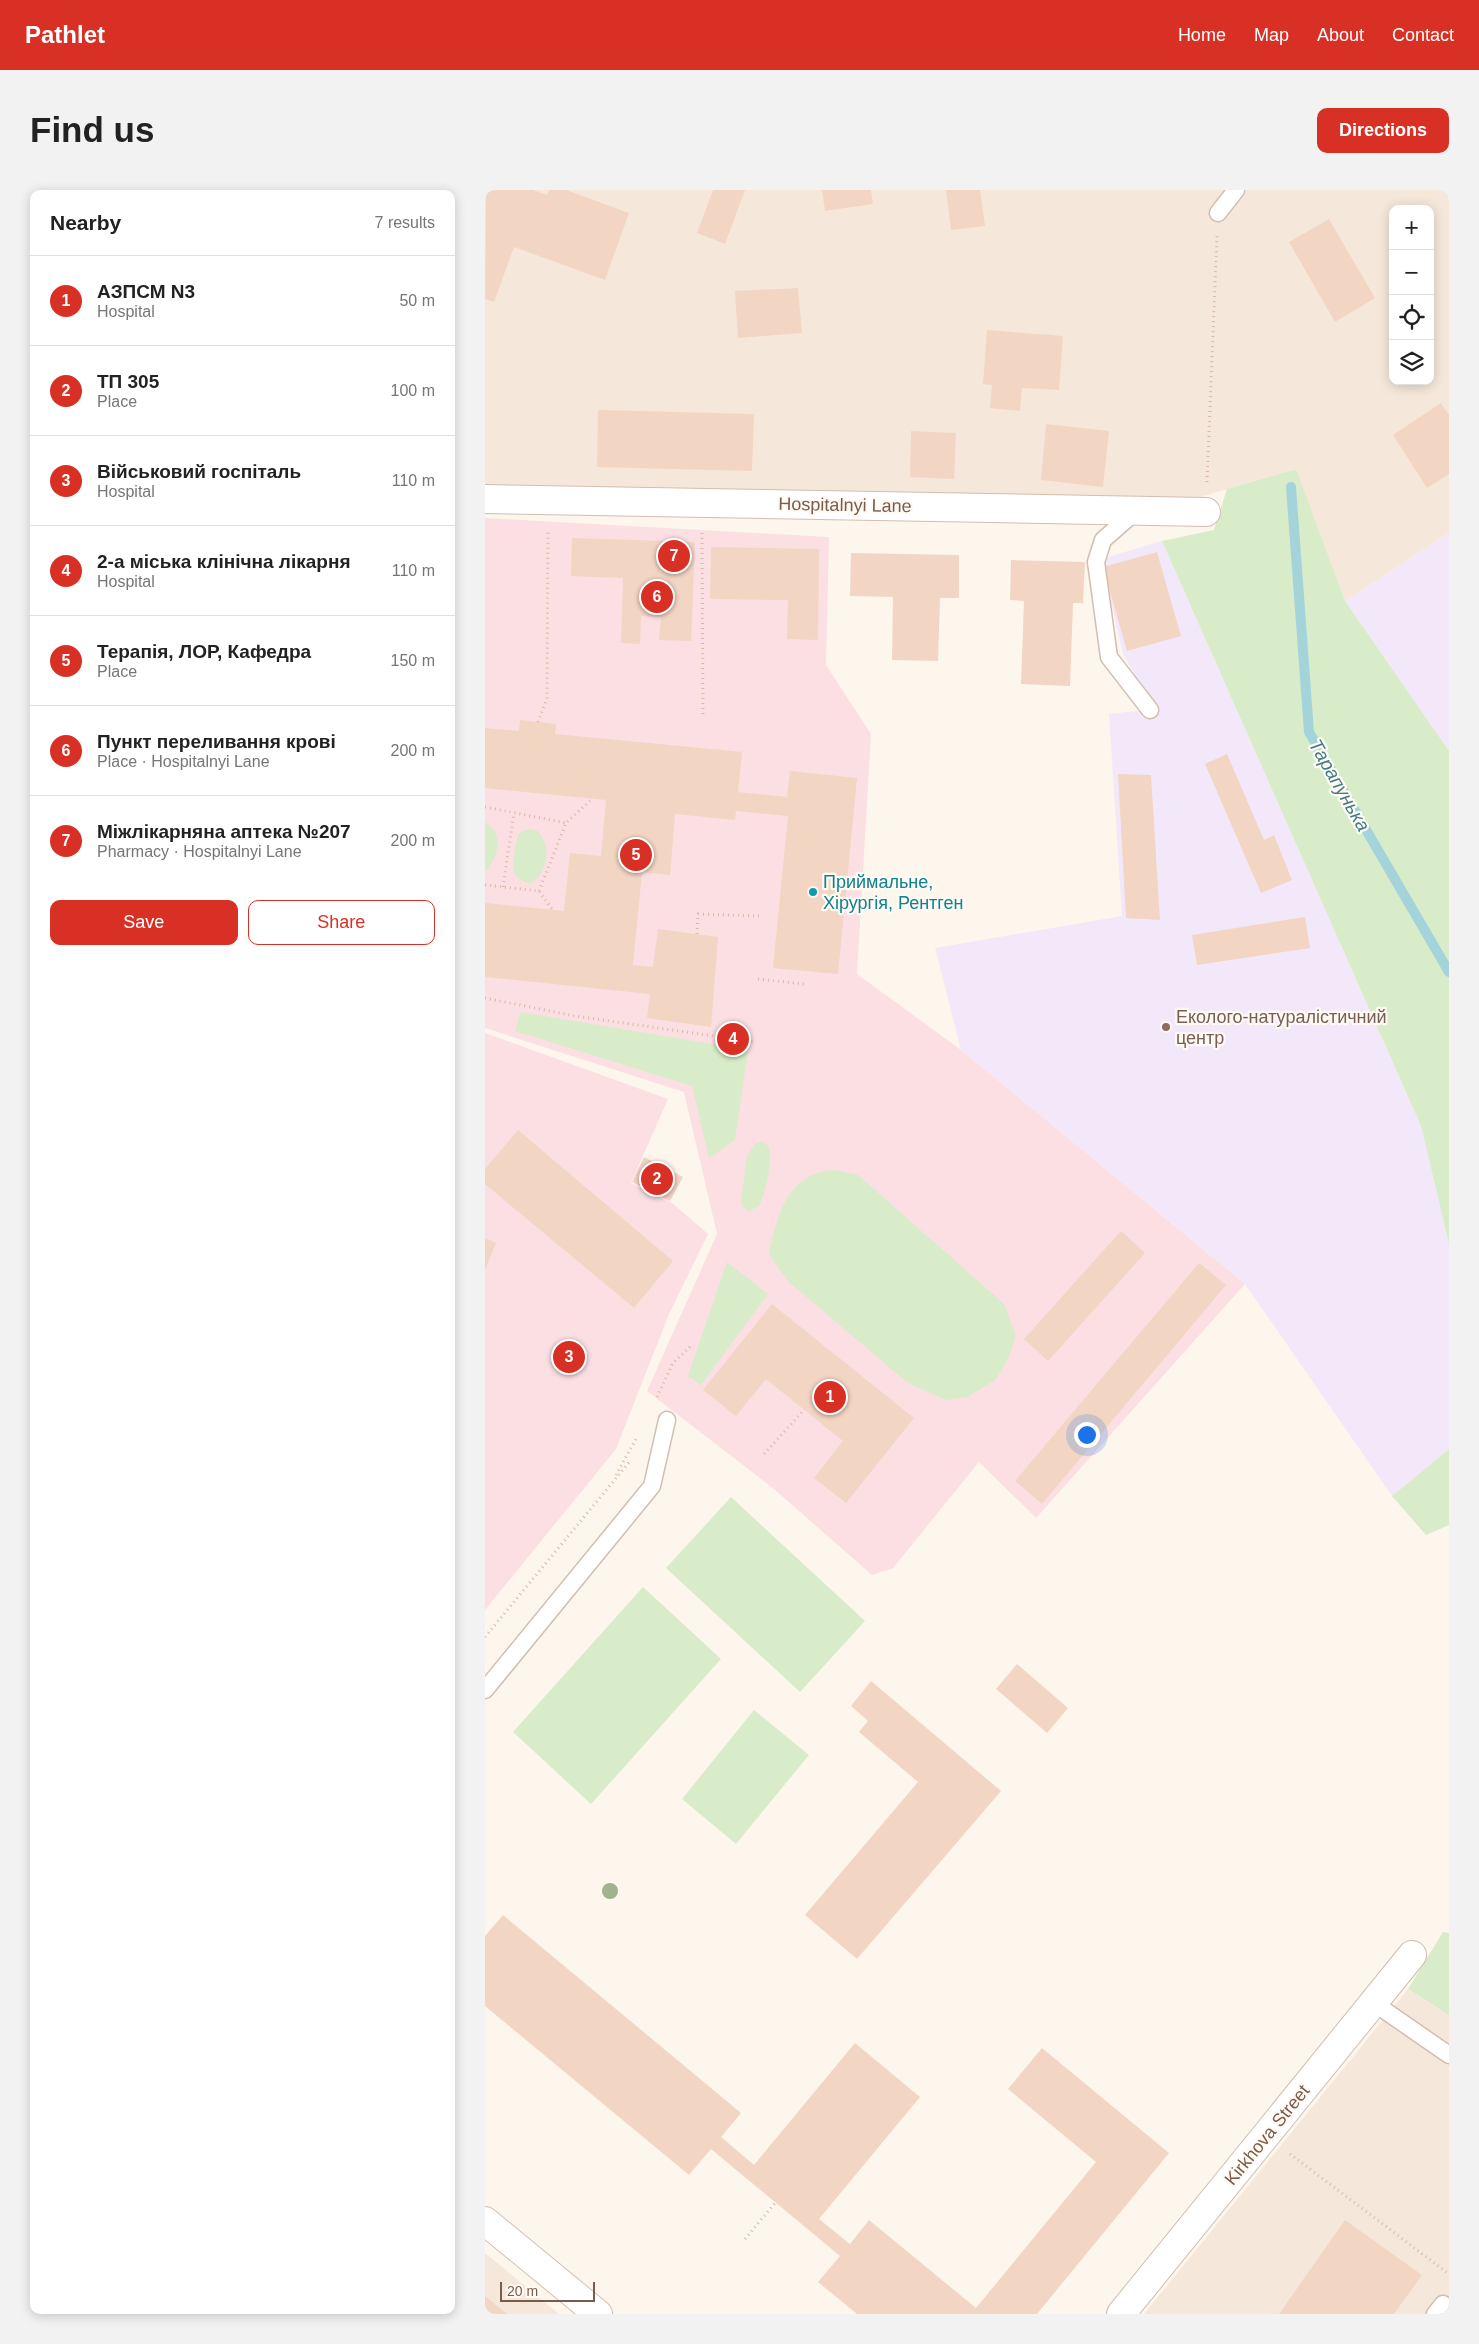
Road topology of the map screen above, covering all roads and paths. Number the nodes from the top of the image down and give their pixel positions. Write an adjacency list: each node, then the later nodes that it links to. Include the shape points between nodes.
1 (1236, 190): 2 (lane)
2 (1219, 213): 7 (path)
3 (485, 499): 4 (street, Hospitalnyi Lane)
4 (549, 500): 5 (street, Hospitalnyi Lane); 10 (path, via 547,698)
5 (702, 503): 6 (street, Hospitalnyi Lane); 9 (path)
6 (1136, 511): 7 (street, Hospitalnyi Lane); 8 (lane, via 1103,540 1096,562 1109,657)
7 (1205, 512)
8 (1150, 710)
9 (703, 717)
10 (538, 722)
11 (591, 799): 14 (path)
12 (485, 807): 13 (path)
13 (514, 813): 14 (path); 16 (path)
14 (566, 823): 17 (path)
15 (485, 886): 16 (path)
16 (503, 888): 17 (path)
17 (539, 891): 18 (path)
18 (552, 909)
19 (760, 916): 20 (path, via 698,914)
20 (697, 934)
21 (758, 979): 22 (path)
22 (804, 984)
23 (485, 998): 24 (path, via 575,1016)
24 (756, 1042)
25 (803, 1410): 27 (path)
26 (667, 1420): 28 (path); 29 (lane, via 651,1486)
27 (764, 1454)
28 (485, 1637)
29 (485, 1690)
30 (1413, 1955): 31 (street, Kirkhova Street)
31 (1373, 2003): 32 (lane); 33 (street, Kirkhova Street)
32 (1449, 2055)
33 (1266, 2135): 37 (path); 39 (street, Kirkhova Street)
34 (775, 2203): 36 (path)
35 (485, 2221): 38 (street)
36 (745, 2239)
37 (1449, 2274)
38 (598, 2314)
39 (1121, 2314)

